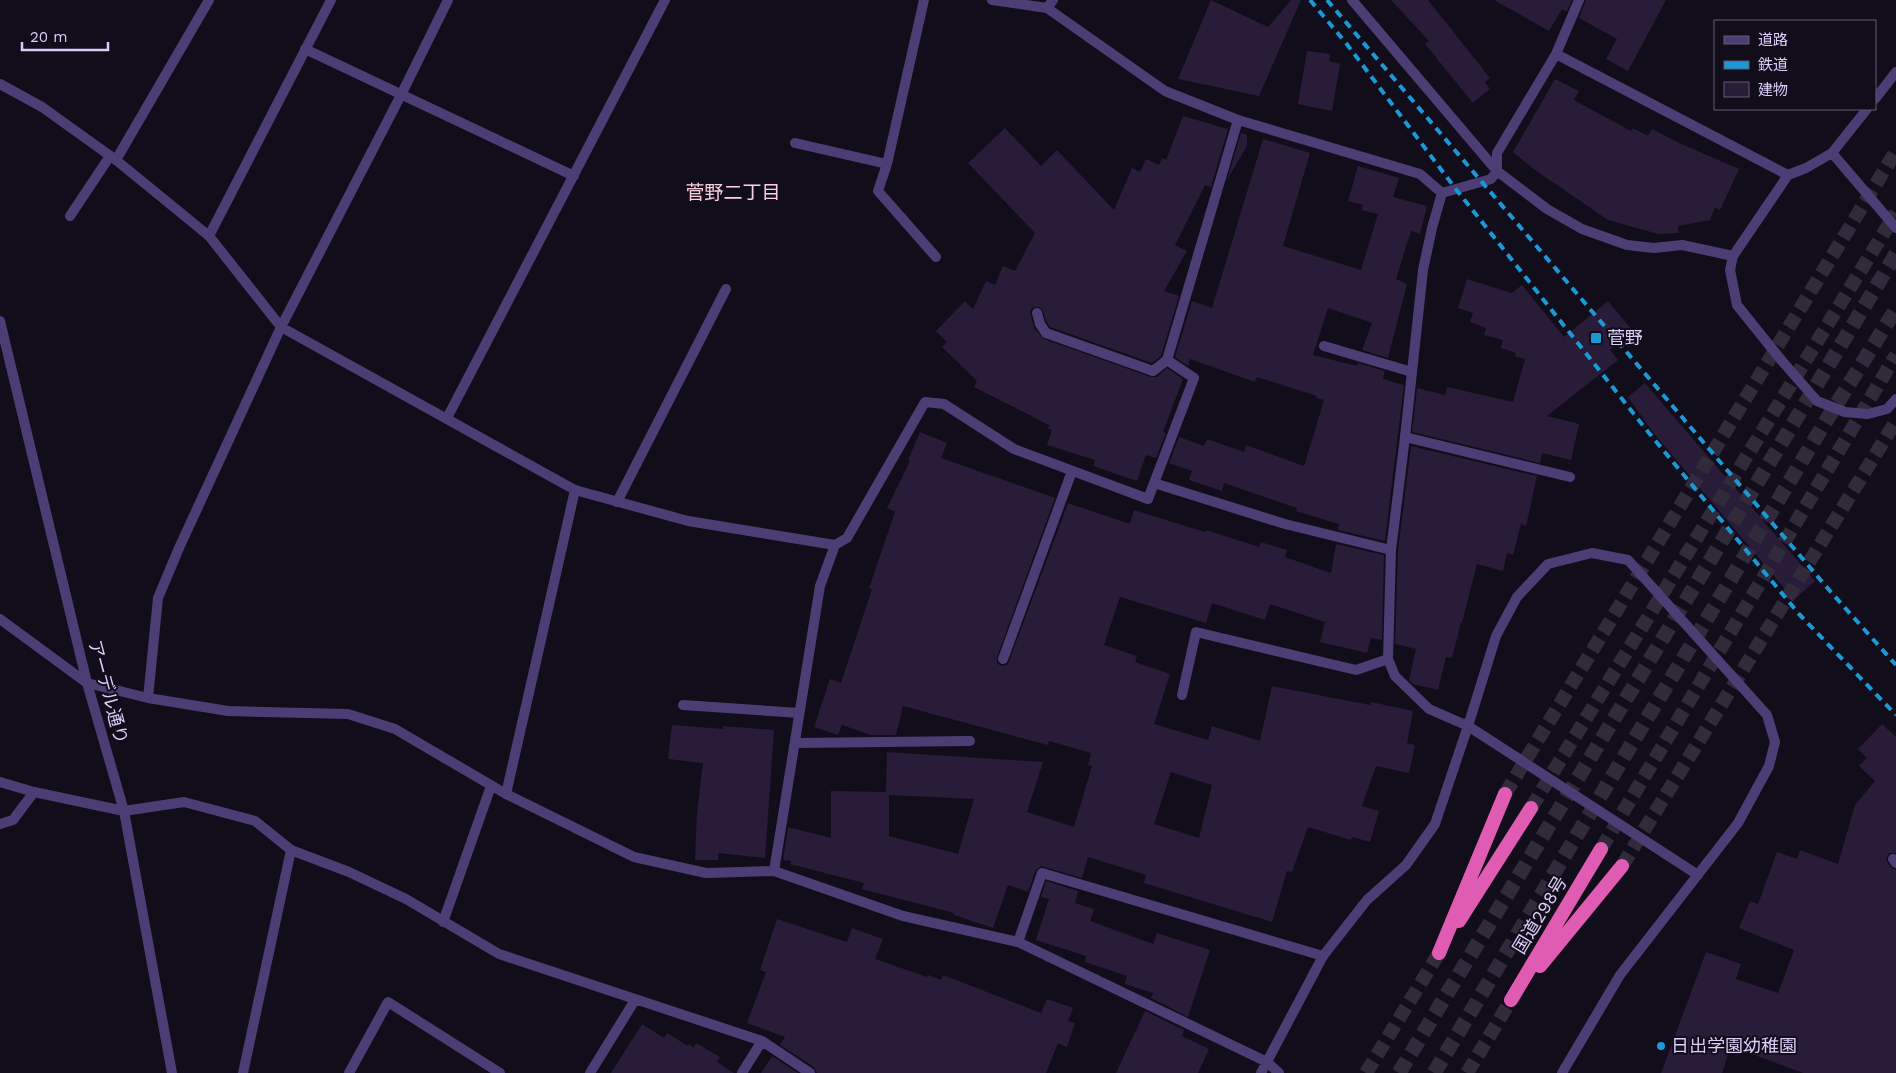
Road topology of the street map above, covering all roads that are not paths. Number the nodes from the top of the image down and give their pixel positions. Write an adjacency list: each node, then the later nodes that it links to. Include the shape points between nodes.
1 (209, 0): 20 (street)
2 (331, 0): 10 (street)
3 (448, 0): 14 (street)
4 (665, 0): 24 (street)
5 (924, 0): 21 (street)
6 (992, 0): 9 (street)
7 (1352, 0): 22 (street)
8 (1579, 0): 11 (street)
9 (1050, 4): 17 (street, via 1165,91)
10 (305, 49): 14 (street); 28 (street)
11 (1556, 54): 22 (street, via 1497,153); 23 (street)
12 (1896, 72): 15 (street)
13 (0, 84): 20 (street, via 42,107)
14 (401, 95): 24 (street); 34 (street)
15 (1876, 97)
16 (1866, 110): 19 (street)
17 (1238, 120): 25 (street, via 1420,174); 36 (street)
18 (795, 143): 21 (street)
19 (1832, 153): 23 (street); 27 (street)
20 (113, 158): 26 (street); 28 (street)
21 (887, 164): 30 (street, via 878,192)
22 (1497, 171): 25 (street, via 1491,179); 29 (street, via 1547,209 1618,242 1654,248 1682,245)
23 (1788, 175): 29 (street)
24 (574, 176): 39 (street)
25 (1442, 192): 37 (street, via 1423,270)
26 (70, 216)
27 (1896, 228)
28 (209, 236): 34 (street)
29 (1733, 256): 38 (street, via 1730,270 1737,305 1817,401 1845,412 1868,414 1887,409)
30 (936, 257)
31 (726, 289): 45 (street)
32 (1037, 313): 36 (street, via 1046,334 1153,371)
33 (0, 321): 51 (street, アーデル通り)
34 (281, 327): 39 (street); 53 (street, via 158,598)
35 (1324, 346): 37 (street)
36 (1167, 360): 43 (street, via 1194,378)
37 (1412, 372): 40 (street)
38 (1896, 398)
39 (447, 418): 44 (street)
40 (1406, 437): 42 (street); 47 (street)
41 (1072, 471): 43 (street, via 1148,499); 46 (street, via 1014,449 944,404 925,402 847,538); 50 (street)
42 (1570, 478)
43 (1154, 483): 47 (street, via 1285,524)
44 (575, 490): 45 (street); 62 (street)
45 (617, 502): 46 (street, via 688,521)
46 (835, 545): 55 (street, via 820,586)
47 (1391, 550): 49 (street)
48 (0, 619): 51 (street)
49 (1388, 659): 52 (street, via 1356,670 1196,632); 56 (street, via 1395,676 1429,709)
50 (1003, 660)
51 (87, 683): 53 (street); 65 (street, アーデル通り)
52 (1182, 695)
53 (148, 698): 60 (street, via 228,711 348,714 395,729)
54 (683, 705): 55 (street)
55 (799, 713): 58 (street)
56 (1468, 726): 71 (street); 71 (street, via 1496,636 1517,597 1548,564 1592,553 1628,560 1767,714 1775,742 1769,766 1738,823); 74 (street, via 1435,824 1406,865 1367,900)
57 (970, 741): 58 (street)
58 (796, 743): 70 (street)
59 (0, 782): 61 (street)
60 (491, 786): 62 (street); 72 (street)
61 (34, 792): 65 (street); 66 (street, via 13,820)
62 (506, 794): 70 (street, via 634,857 706,873)
63 (1505, 794): 64 (highway, via 1439,953)
64 (1531, 808)
65 (124, 811): 68 (street, via 184,802 255,821); 78 (street, アーデル通り)
66 (0, 824)
67 (1601, 849): 69 (highway, 国道298号, via 1512,1000)
68 (291, 850): 72 (street, via 406,899); 79 (street)
69 (1622, 866)
70 (774, 872): 73 (street, via 903,916)
71 (1698, 875): 87 (street, via 1620,975)
72 (443, 922): 75 (street, via 499,954)
73 (1018, 942): 74 (street, via 1042,873); 77 (street)
74 (1324, 956): 77 (street)
75 (635, 1000): 76 (street); 82 (street)
76 (762, 1041): 83 (street); 84 (street)
77 (1267, 1062): 85 (street); 86 (street)
78 (172, 1073)
79 (243, 1073)
80 (348, 1073): 81 (street, via 388,1002)
81 (500, 1073)
82 (590, 1073)
83 (742, 1073)
84 (810, 1073)
85 (1261, 1073)
86 (1279, 1073)
87 (1562, 1073)

